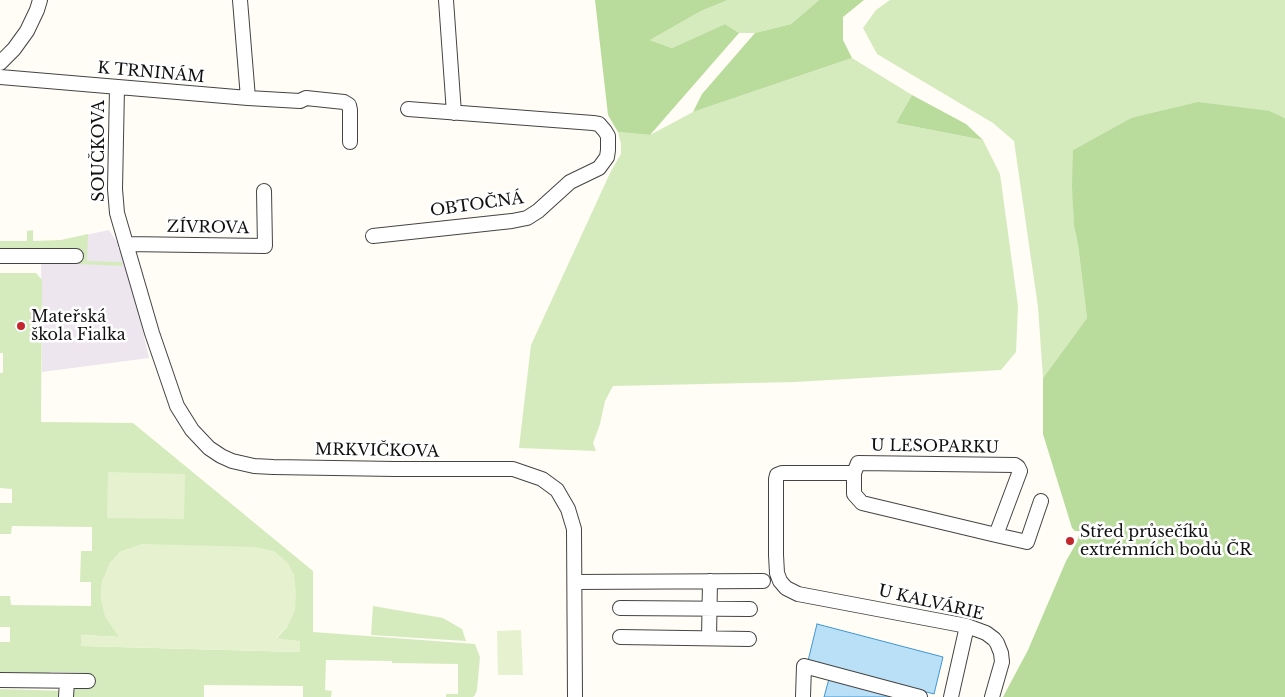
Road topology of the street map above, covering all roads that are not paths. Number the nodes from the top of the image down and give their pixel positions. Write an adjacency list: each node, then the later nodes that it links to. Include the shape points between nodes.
1 (40, 0): 4 (street, via 27,31)
2 (240, 0): 7 (street)
3 (446, 0): 9 (street)
4 (0, 63)
5 (0, 77): 6 (street, K TRNINÁM)
6 (117, 88): 7 (street, K TRNINÁM); 13 (street, SOUČKOVA, via 115,189 117,213)
7 (248, 98): 10 (street, K TRNINÁM, via 344,102 350,110)
8 (408, 109): 9 (street)
9 (454, 113): 12 (street, OBTOČNÁ, via 599,124 606,131 608,150 599,168 570,182 534,215 512,221)
10 (350, 142)
11 (264, 191): 13 (street, ZÍVROVA, via 265,246)
12 (373, 236)
13 (126, 244): 21 (street, MRKVIČKOVA, via 176,406 209,448 232,461 254,466 513,469 542,479 557,490 568,509 574,529)
14 (0, 256): 15 (street)
15 (76, 256)
16 (854, 473): 18 (street, U LESOPARKU, via 854,494 862,503); 18 (street, U LESOPARKU, via 858,463 1015,465 1020,471); 22 (street, U LESOPARKU, via 782,473 776,476 777,573 786,588)
17 (1041, 501): 18 (street, via 1027,542)
18 (996, 535)
19 (710, 581): 20 (street); 21 (street); 24 (street)
20 (763, 581)
21 (575, 582): 34 (street, MRKVIČKOVA)
22 (798, 594): 26 (street, U KALVÁRIE)
23 (620, 608): 24 (street)
24 (709, 608): 25 (street); 28 (street)
25 (750, 609)
26 (967, 626): 37 (street); 38 (street, U KALVÁRIE, via 990,636 999,647 1002,662)
27 (620, 637): 28 (street)
28 (709, 638): 29 (street)
29 (749, 639)
30 (0, 680): 31 (street)
31 (67, 681): 32 (street); 33 (street)
32 (88, 681)
33 (66, 697)
34 (575, 697)
35 (803, 697): 36 (street, via 804,666)
36 (920, 697)
37 (951, 697)
38 (992, 697)

